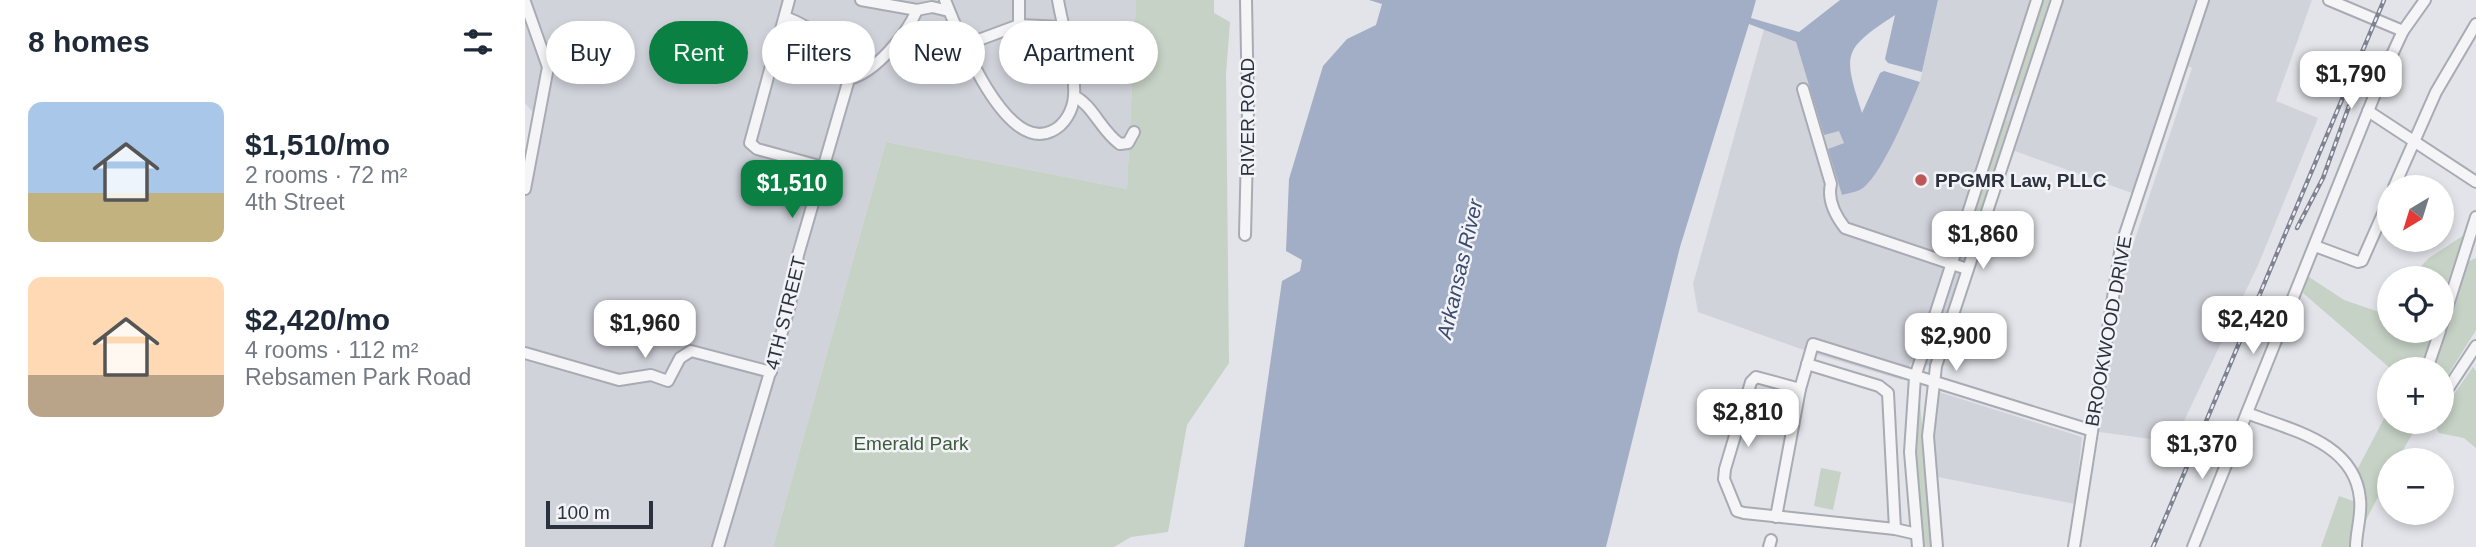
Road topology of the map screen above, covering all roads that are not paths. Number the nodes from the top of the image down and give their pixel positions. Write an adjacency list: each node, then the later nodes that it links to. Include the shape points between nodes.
1 (789, 0): 14 (street)
2 (861, 0): 13 (street)
3 (1019, 0): 17 (street)
4 (1058, 0): 18 (street)
5 (1246, 0): 36 (street, RIVER ROAD)
6 (2037, 0): 38 (street)
7 (2057, 0): 39 (street)
8 (2203, 0): 50 (street, BROOKWOOD DRIVE, via 2121,246)
9 (2329, 0): 20 (street)
10 (2425, 0): 20 (street)
11 (525, 2): 33 (street, via 548,67)
12 (947, 5): 13 (street); 16 (street)
13 (925, 6): 21 (street)
14 (785, 17): 15 (street); 30 (street, via 750,139 757,149)
15 (792, 21)
16 (954, 21)
17 (1019, 21)
18 (1062, 21)
19 (2476, 24): 29 (street, via 2450,64)
20 (2403, 31): 27 (street)
21 (875, 63)
22 (985, 80): 26 (street, via 1004,113 1029,133 1046,134 1060,127)
23 (848, 84): 30 (street, 4TH STREET)
24 (1072, 84): 26 (street)
25 (1803, 89): 38 (street, via 1836,216 1845,228)
26 (1074, 96): 28 (street, via 1120,144 1128,143)
27 (2368, 111): 29 (street); 37 (street)
28 (1134, 132)
29 (2414, 142): 31 (street); 32 (street)
30 (823, 167): 44 (street, 4TH STREET)
31 (2399, 175)
32 (2476, 182)
33 (525, 189)
34 (2476, 217): 40 (street)
35 (2377, 227): 37 (street, via 2362,261)
36 (1245, 235)
37 (2315, 246): 49 (street)
38 (1950, 264): 39 (street); 45 (street)
39 (1967, 269): 47 (street)
40 (2454, 287)
41 (2476, 346): 46 (street)
42 (525, 353): 44 (street, via 619,380 651,375 668,381 685,354 698,352)
43 (1807, 364): 45 (street, via 1813,344); 48 (street); 52 (street, via 1879,386 1888,393)
44 (771, 372): 54 (street, 4TH STREET)
45 (1915, 377): 47 (street); 53 (street, via 1909,424)
46 (2454, 379)
47 (1933, 383): 50 (street); 56 (street, via 1928,436)
48 (1800, 389): 51 (street); 51 (street, via 1756,377 1751,382 1725,469 1724,479 1737,511)
49 (2247, 413): 58 (street); 59 (street, via 2326,445 2346,463 2360,499)
50 (2090, 430): 57 (street, BROOKWOOD DRIVE)
51 (1776, 517): 52 (street)
52 (1895, 529): 53 (street)
53 (1917, 534): 55 (street)
54 (718, 547)
55 (1919, 547)
56 (1937, 547)
57 (2074, 547)
58 (2193, 547)
59 (2356, 547)

